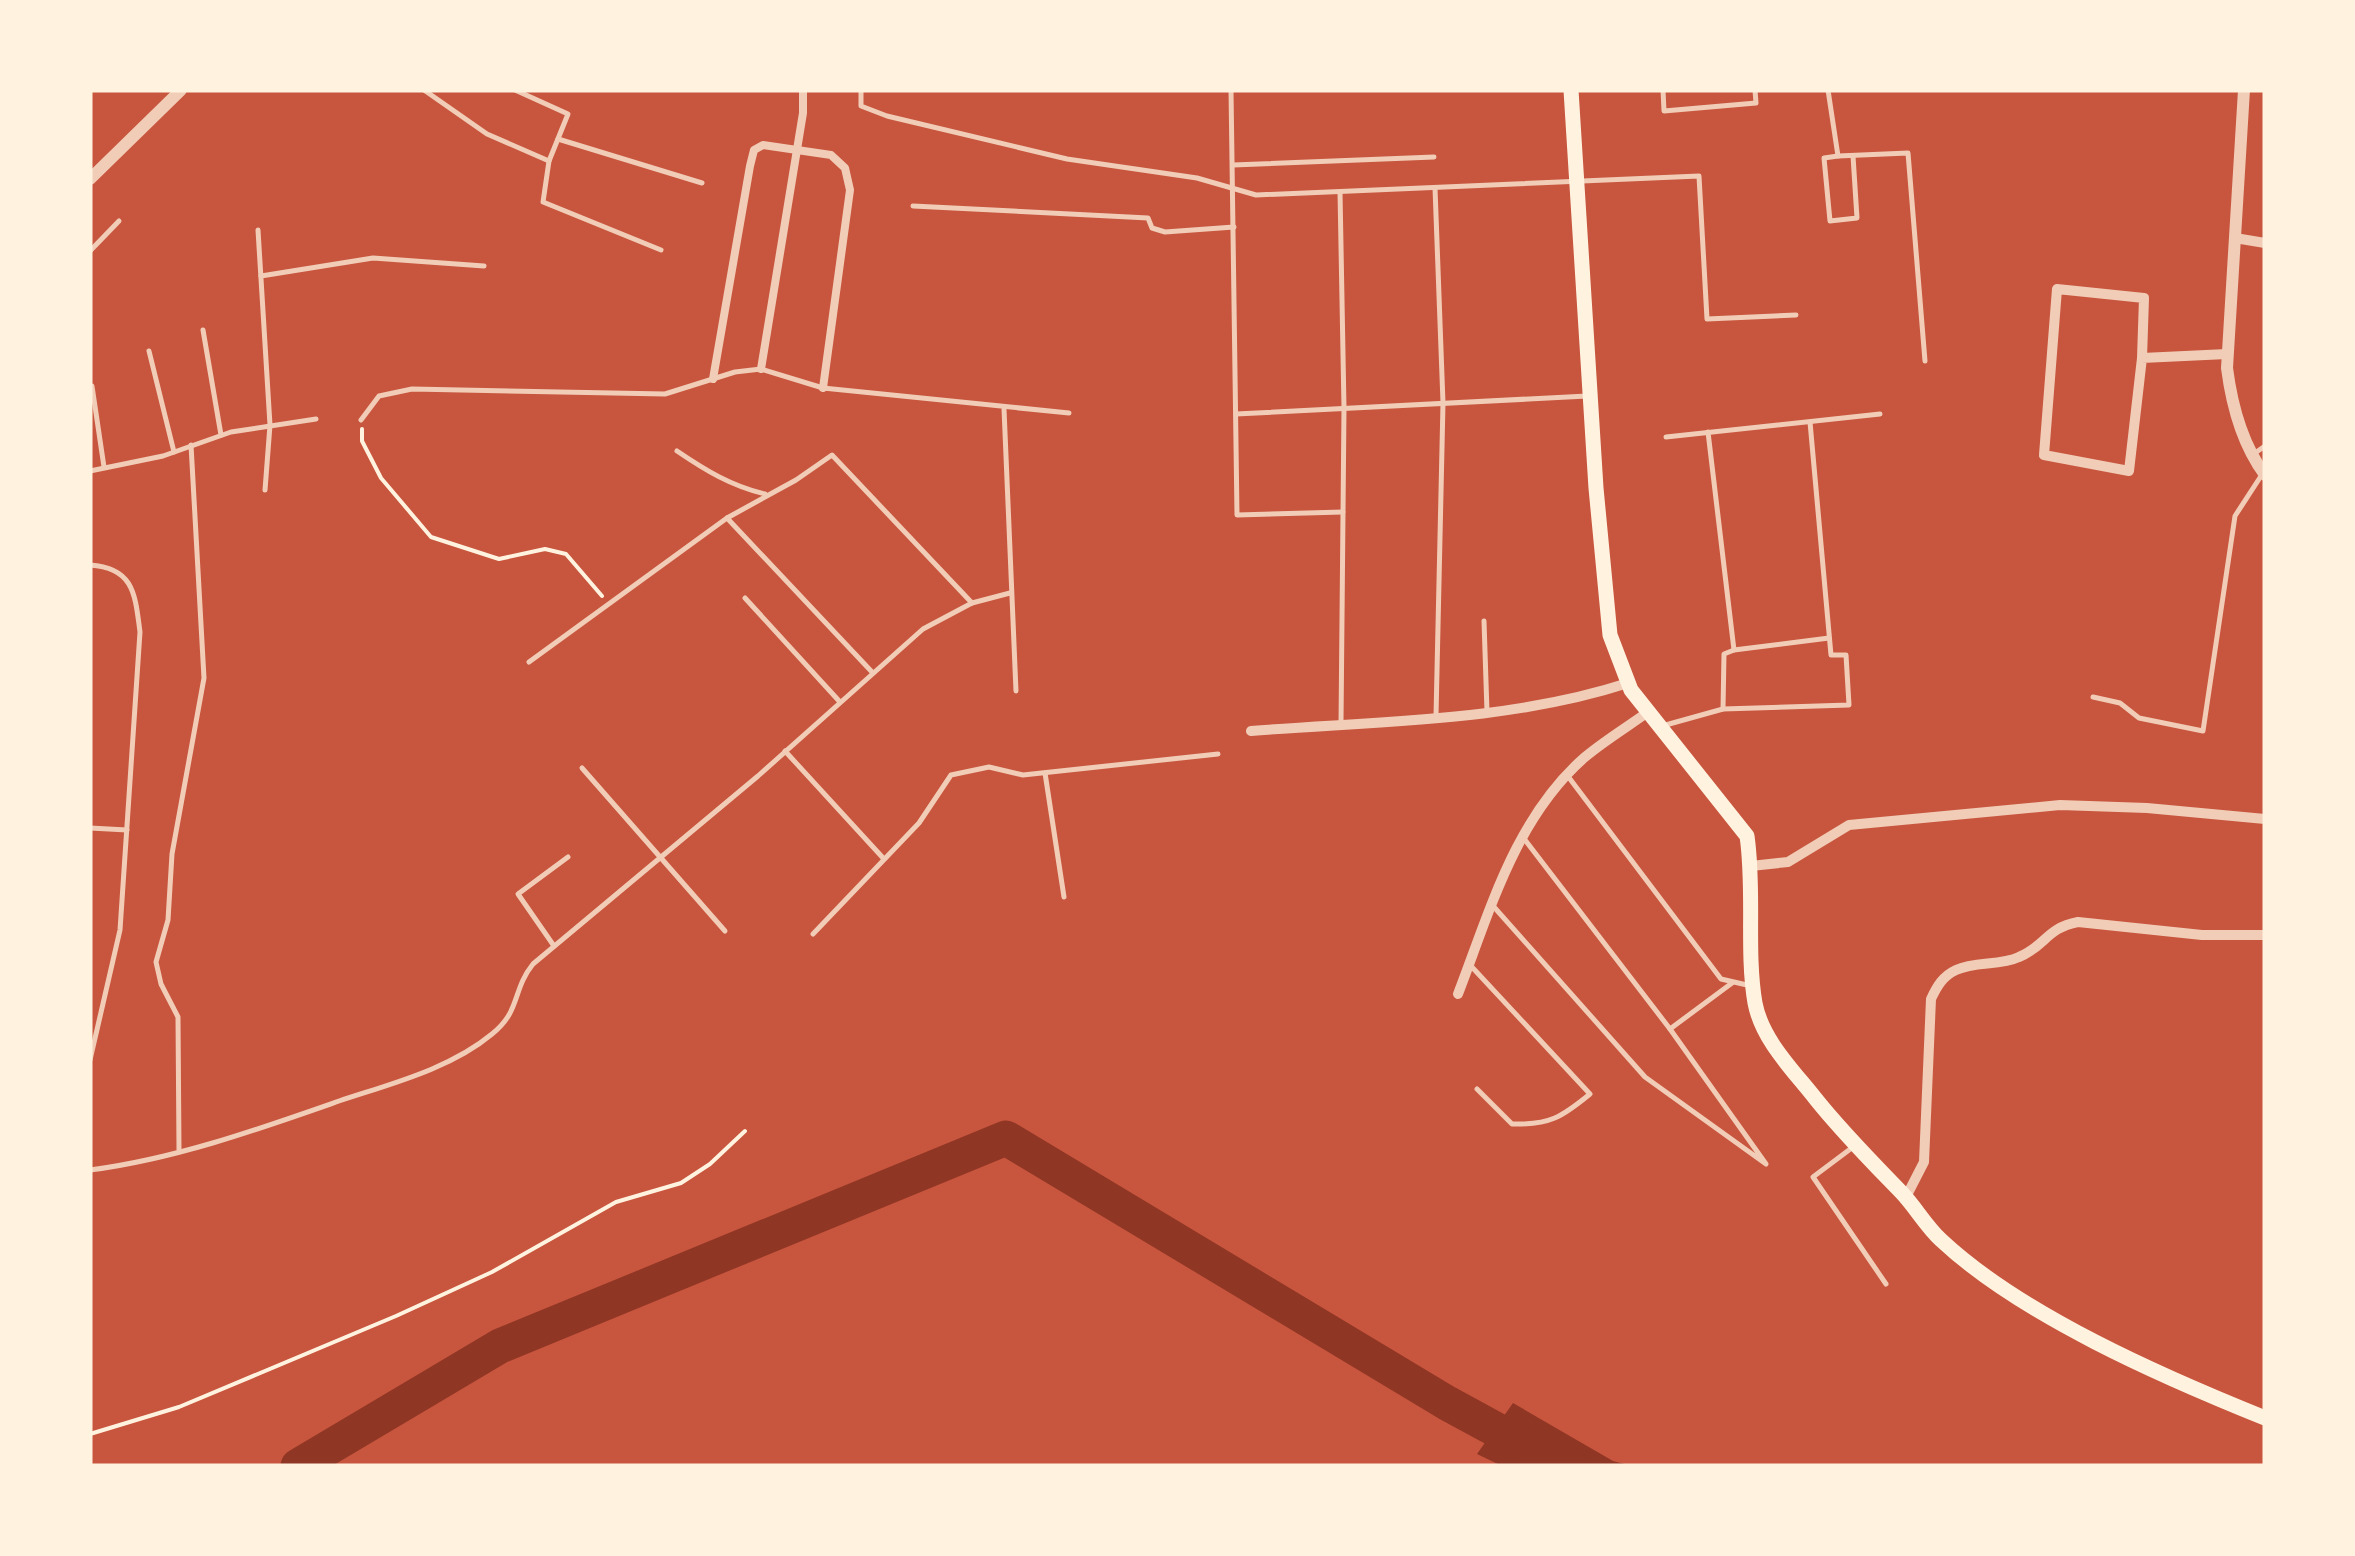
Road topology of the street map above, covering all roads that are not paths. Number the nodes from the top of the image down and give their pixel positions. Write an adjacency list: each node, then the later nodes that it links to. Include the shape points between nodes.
1 (181, 90): 19 (street)
2 (424, 90): 17 (lane, via 487,134)
3 (515, 90): 12 (lane, via 568,114)
4 (802, 90): 13 (street)
5 (861, 90): 22 (lane, via 861,106 887,116 1068,159)
6 (1231, 90): 18 (lane)
7 (1570, 90): 20 (main road)
8 (1663, 90): 9 (lane, via 1664,111 1756,103)
9 (1755, 90)
10 (1828, 90): 14 (lane)
11 (2244, 90): 29 (street)
12 (558, 139): 17 (lane); 21 (lane)
13 (797, 150): 41 (street); 42 (street, via 763,144 754,150); 44 (street, via 832,155 845,168 850,190)
14 (1838, 156): 15 (lane); 15 (lane, via 1824,158 1830,220 1858,218)
15 (1854, 156): 40 (lane, via 1908,153)
16 (1434, 157): 18 (lane)
17 (549, 161): 31 (lane, via 543,202)
18 (1233, 165): 22 (lane)
19 (90, 179)
20 (1576, 181): 23 (lane); 35 (lane, via 1699,176 1707,319); 45 (main road)
21 (702, 184)
22 (1234, 188): 24 (lane, via 1256,195); 27 (lane)
23 (1435, 188): 24 (lane); 46 (lane)
24 (1340, 192): 47 (lane)
25 (913, 206): 27 (lane, via 1148,218 1152,228 1166,232)
26 (119, 221): 32 (lane)
27 (1234, 227): 50 (lane)
28 (258, 230): 34 (lane)
29 (2235, 238): 30 (street); 38 (street)
30 (2265, 243)
31 (661, 250)
32 (90, 251)
33 (484, 266): 34 (lane, via 373,258)
34 (262, 276): 55 (lane)
35 (1796, 315)
36 (204, 330): 57 (lane)
37 (149, 351): 61 (lane)
38 (2228, 354): 39 (street); 63 (street, via 2231,403)
39 (2142, 358): 39 (street, via 2144,298 2057,289 2044,455 2128,470)
40 (1925, 361)
41 (761, 369): 42 (lane); 44 (lane)
42 (713, 378): 53 (lane, via 665,394 412,389 378,396)
43 (92, 386): 64 (lane)
44 (824, 388): 48 (lane)
45 (1590, 396): 46 (lane); 80 (main road, via 1610,635)
46 (1443, 403): 47 (lane); 87 (lane)
47 (1344, 408): 50 (lane); 69 (lane)
48 (1004, 409): 49 (lane); 72 (lane)
49 (1069, 413)
50 (1236, 414): 69 (lane, via 1238,515)
51 (1880, 414): 54 (lane)
52 (316, 419): 55 (lane)
53 (362, 420)
54 (1810, 422): 56 (lane); 76 (lane)
55 (270, 424): 57 (lane); 67 (lane)
56 (1708, 432): 58 (lane); 77 (lane)
57 (221, 435): 59 (lane)
58 (1666, 437)
59 (191, 444): 61 (lane); 118 (lane, via 204,678 156,962 178,1016)
60 (2265, 446): 63 (lane)
61 (174, 452): 64 (lane)
62 (677, 452): 68 (lane, via 741,489)
63 (2252, 455): 66 (street)
64 (104, 468): 65 (lane)
65 (90, 471)
66 (2264, 474): 82 (lane, via 2235,516 2203,731 2139,718 2120,703)
67 (265, 490)
68 (768, 494): 70 (lane); 74 (lane, via 832,455)
69 (1343, 512): 88 (lane)
70 (727, 518): 78 (lane); 79 (lane)
71 (90, 565): 98 (lane, via 112,566 124,575 140,632)
72 (1010, 593): 74 (lane); 81 (lane)
73 (745, 598): 83 (lane)
74 (972, 603): 79 (lane, via 923,629)
75 (1484, 621): 85 (lane)
76 (1829, 638): 77 (lane); 84 (lane, via 1831,655 1846,655 1849,704)
77 (1734, 650): 84 (lane, via 1724,654)
78 (530, 662)
79 (873, 674): 83 (lane)
80 (1628, 683): 85 (street, via 1585,697); 86 (main road)
81 (1016, 691)
82 (2093, 697)
83 (840, 702): 91 (lane)
84 (1723, 709): 89 (lane)
85 (1487, 712): 87 (street)
86 (1648, 712): 89 (main road); 95 (street)
87 (1436, 716): 88 (street)
88 (1341, 724): 90 (street)
89 (1660, 726): 103 (main road, via 1748,836)
90 (1251, 731)
91 (786, 751): 101 (lane); 102 (lane)
92 (1218, 754): 94 (lane)
93 (582, 768): 101 (lane)
94 (1045, 773): 102 (lane, via 989,766 951,776); 104 (lane)
95 (1567, 776): 99 (street); 111 (lane, via 1721,978)
96 (2265, 819): 103 (street, via 2060,805 1850,825 1788,862)
97 (90, 828): 98 (lane)
98 (127, 830): 115 (lane, via 120,930)
99 (1521, 836): 105 (street); 114 (lane)
100 (568, 856): 109 (lane, via 518,894)
101 (660, 857): 106 (lane); 109 (lane)
102 (884, 859): 107 (lane)
103 (1752, 866): 112 (main road)
104 (1064, 897)
105 (1492, 905): 110 (street); 114 (lane, via 1645,1077 1766,1164)
106 (725, 931)
107 (813, 934)
108 (2265, 936): 120 (street, via 2078,922 2061,925 2015,960 1957,969 1939,982 1931,999 1924,1162)
109 (554, 946): 118 (lane, via 520,980 516,1008 467,1052 395,1083)
110 (1470, 964): 113 (street); 116 (lane, via 1590,1094 1563,1116 1512,1124)
111 (1733, 982): 112 (lane); 114 (lane)
112 (1755, 987): 117 (main road, via 1772,1043)
113 (1458, 994)
114 (1670, 1029)
115 (90, 1060)
116 (1477, 1089)
117 (1856, 1145): 120 (main road); 121 (lane, via 1812,1178)
118 (179, 1150): 119 (lane)
119 (90, 1170)
120 (1906, 1197): 122 (main road, via 1940,1239 2062,1324)
121 (1886, 1284)
122 (2265, 1418)

